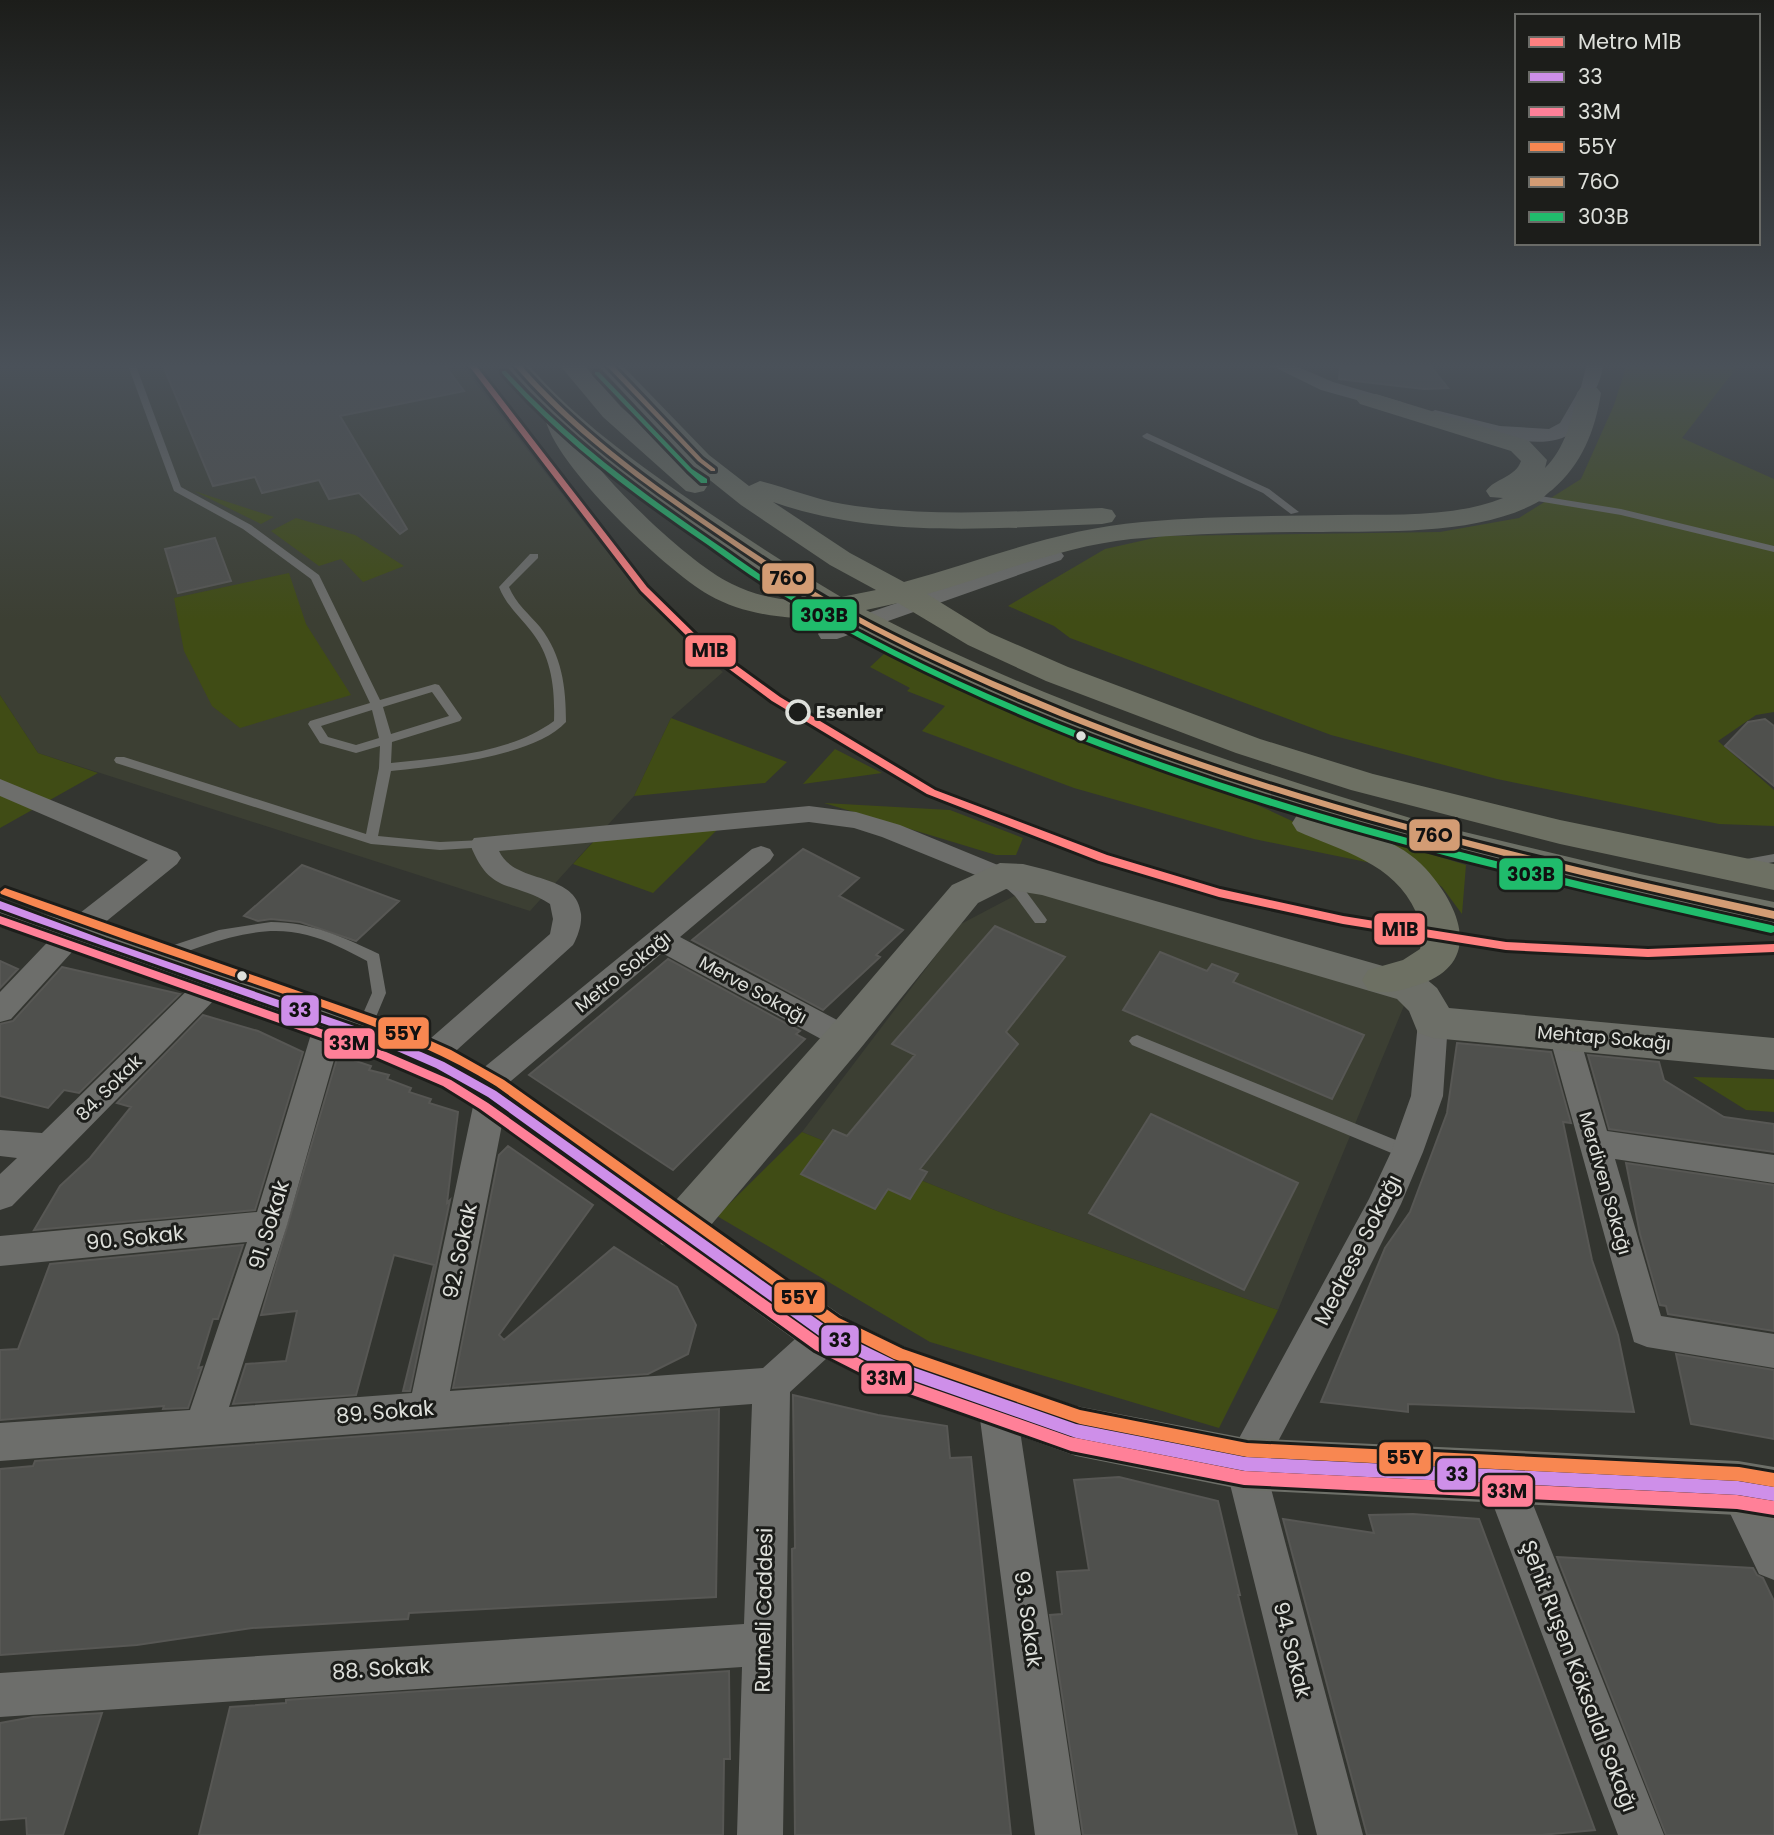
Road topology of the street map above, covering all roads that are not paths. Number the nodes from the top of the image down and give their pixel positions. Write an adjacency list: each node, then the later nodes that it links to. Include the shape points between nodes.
1 (162, 449): 18 (lane, via 177,489 247,527 315,578)
2 (573, 449): 13 (highway, via 640,524 691,569 723,591 754,603 790,608 856,604)
3 (608, 449): 20 (highway, via 685,510 877,630 1024,698)
4 (651, 449): 17 (highway, via 751,527 847,585)
5 (689, 449): 17 (highway, via 750,499 840,559)
6 (691, 449): 12 (highway, via 776,496 868,515)
7 (1174, 449): 12 (lane, via 1266,491)
8 (1523, 449): 10 (highway, via 1534,460 1532,469)
9 (1572, 449): 11 (highway, via 1550,481)
10 (1501, 490): 11 (highway); 12 (highway, via 1436,508)
11 (1528, 497): 12 (highway, via 1441,518); 14 (lane, via 1621,512)
12 (1297, 518): 13 (highway, via 1129,531)
13 (1040, 548): 16 (street, via 1054,556)
14 (1774, 549)
15 (534, 556): 22 (lane, via 504,587 558,669 560,722 551,732 528,740 442,761)
16 (829, 634)
17 (979, 639): 29 (highway, via 1122,700 1363,782 1560,832)
18 (376, 703): 19 (lane); 19 (lane, via 314,724 324,740 356,750); 19 (lane, via 435,687 456,718)
19 (386, 740): 22 (lane)
20 (1176, 758): 24 (highway); 40 (highway, via 1403,868 1431,903 1442,945 1430,964)
21 (120, 760): 25 (lane)
22 (385, 768): 25 (lane)
23 (0, 787): 36 (street, via 169,858)
24 (1427, 835): 34 (main road)
25 (371, 840): 26 (lane, via 428,846)
26 (483, 844): 30 (street, via 809,814 879,827); 48 (street, via 500,872 559,894 568,906 568,922 563,938)
27 (761, 855): 37 (street, Metro Sokağı)
28 (1774, 858): 29 (lane)
29 (1724, 867): 31 (highway)
30 (1000, 876): 35 (lane); 40 (main road, via 1047,883); 45 (main road, via 965,894)
31 (1774, 877)
32 (0, 905): 36 (main road)
33 (0, 914): 36 (main road)
34 (1774, 915)
35 (1040, 920)
36 (72, 934): 38 (main road); 41 (street)
37 (662, 940): 45 (street, Merve Sokağı); 49 (street, Metro Sokağı)
38 (149, 959): 39 (main road); 43 (lane, via 252,928 291,926 336,940 374,958 379,993)
39 (216, 980): 43 (main road); 52 (street, 84. Sokak)
40 (1382, 980): 42 (main road, via 1422,996)
41 (0, 1011)
42 (1433, 1022): 44 (main road, Mehtap Sokağı); 53 (street, Medrese Sokağı, via 1427,1096)
43 (346, 1026): 48 (main road); 56 (street, 91. Sokak)
44 (1564, 1035): 47 (main road, Mehtap Sokağı); 50 (street, Merdiven Sokağı)
45 (845, 1038): 57 (main road)
46 (1137, 1041): 53 (lane)
47 (1774, 1054)
48 (426, 1060): 49 (main road)
49 (487, 1090): 57 (main road); 63 (street, 92. Sokak)
50 (1593, 1142): 54 (street); 60 (street, Merdiven Sokağı, via 1647,1330)
51 (0, 1143): 52 (street)
52 (50, 1147): 55 (street, 84. Sokak)
53 (1407, 1152): 66 (street, Medrese Sokağı, via 1354,1263)
54 (1774, 1169)
55 (0, 1196)
56 (270, 1225): 58 (street, 90. Sokak); 64 (street, 91. Sokak)
57 (678, 1230): 59 (main road)
58 (0, 1251)
59 (827, 1335): 61 (street); 62 (main road, via 894,1367)
60 (1774, 1351)
61 (771, 1385): 63 (street, 89. Sokak); 70 (street, Rumeli Caddesi)
62 (998, 1404): 66 (main road, via 1076,1431); 73 (street, 93. Sokak)
63 (428, 1408): 64 (street, 89. Sokak)
64 (203, 1427): 65 (street, 89. Sokak)
65 (0, 1442)
66 (1245, 1464): 67 (main road); 74 (street, 94. Sokak)
67 (1503, 1478): 68 (main road); 75 (street, Şehit Ruşen Köksaldı Sokağı)
68 (1756, 1491): 69 (street)
69 (1774, 1559)
70 (763, 1644): 71 (street, 88. Sokak); 72 (street, Rumeli Caddesi)
71 (0, 1695)
72 (760, 1835)
73 (1058, 1835)
74 (1340, 1835)
75 (1641, 1835)

